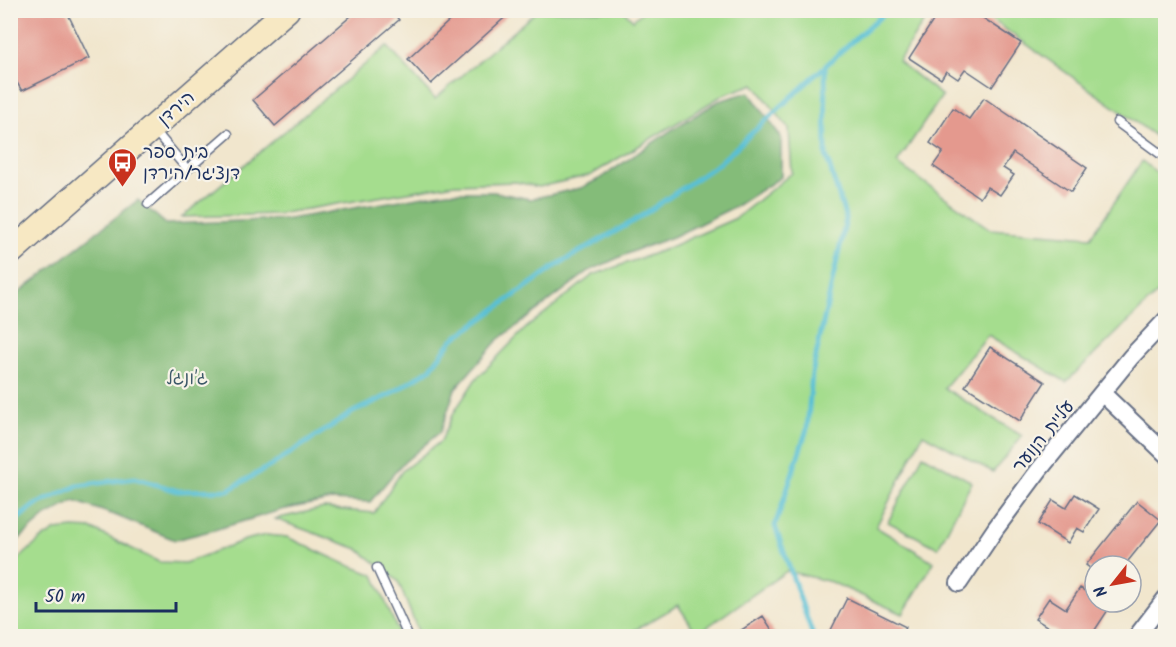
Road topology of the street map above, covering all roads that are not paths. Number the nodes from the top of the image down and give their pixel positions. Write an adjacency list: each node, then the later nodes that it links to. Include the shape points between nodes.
1 (287, 10): 3 (street, הירדן)
2 (1117, 122): 5 (lane)
3 (153, 128): 6 (lane); 8 (street, הירדן)
4 (228, 134): 6 (lane)
5 (1166, 158)
6 (187, 169): 7 (lane)
7 (148, 204)
8 (10, 253)
9 (1166, 320): 10 (street, עליית הנוער)
10 (1102, 393): 11 (street); 13 (street, עליית הנוער, via 1039,470)
11 (1166, 454)
12 (377, 568): 15 (lane)
13 (958, 583)
14 (1166, 598): 16 (street)
15 (408, 636)
16 (1137, 636)

